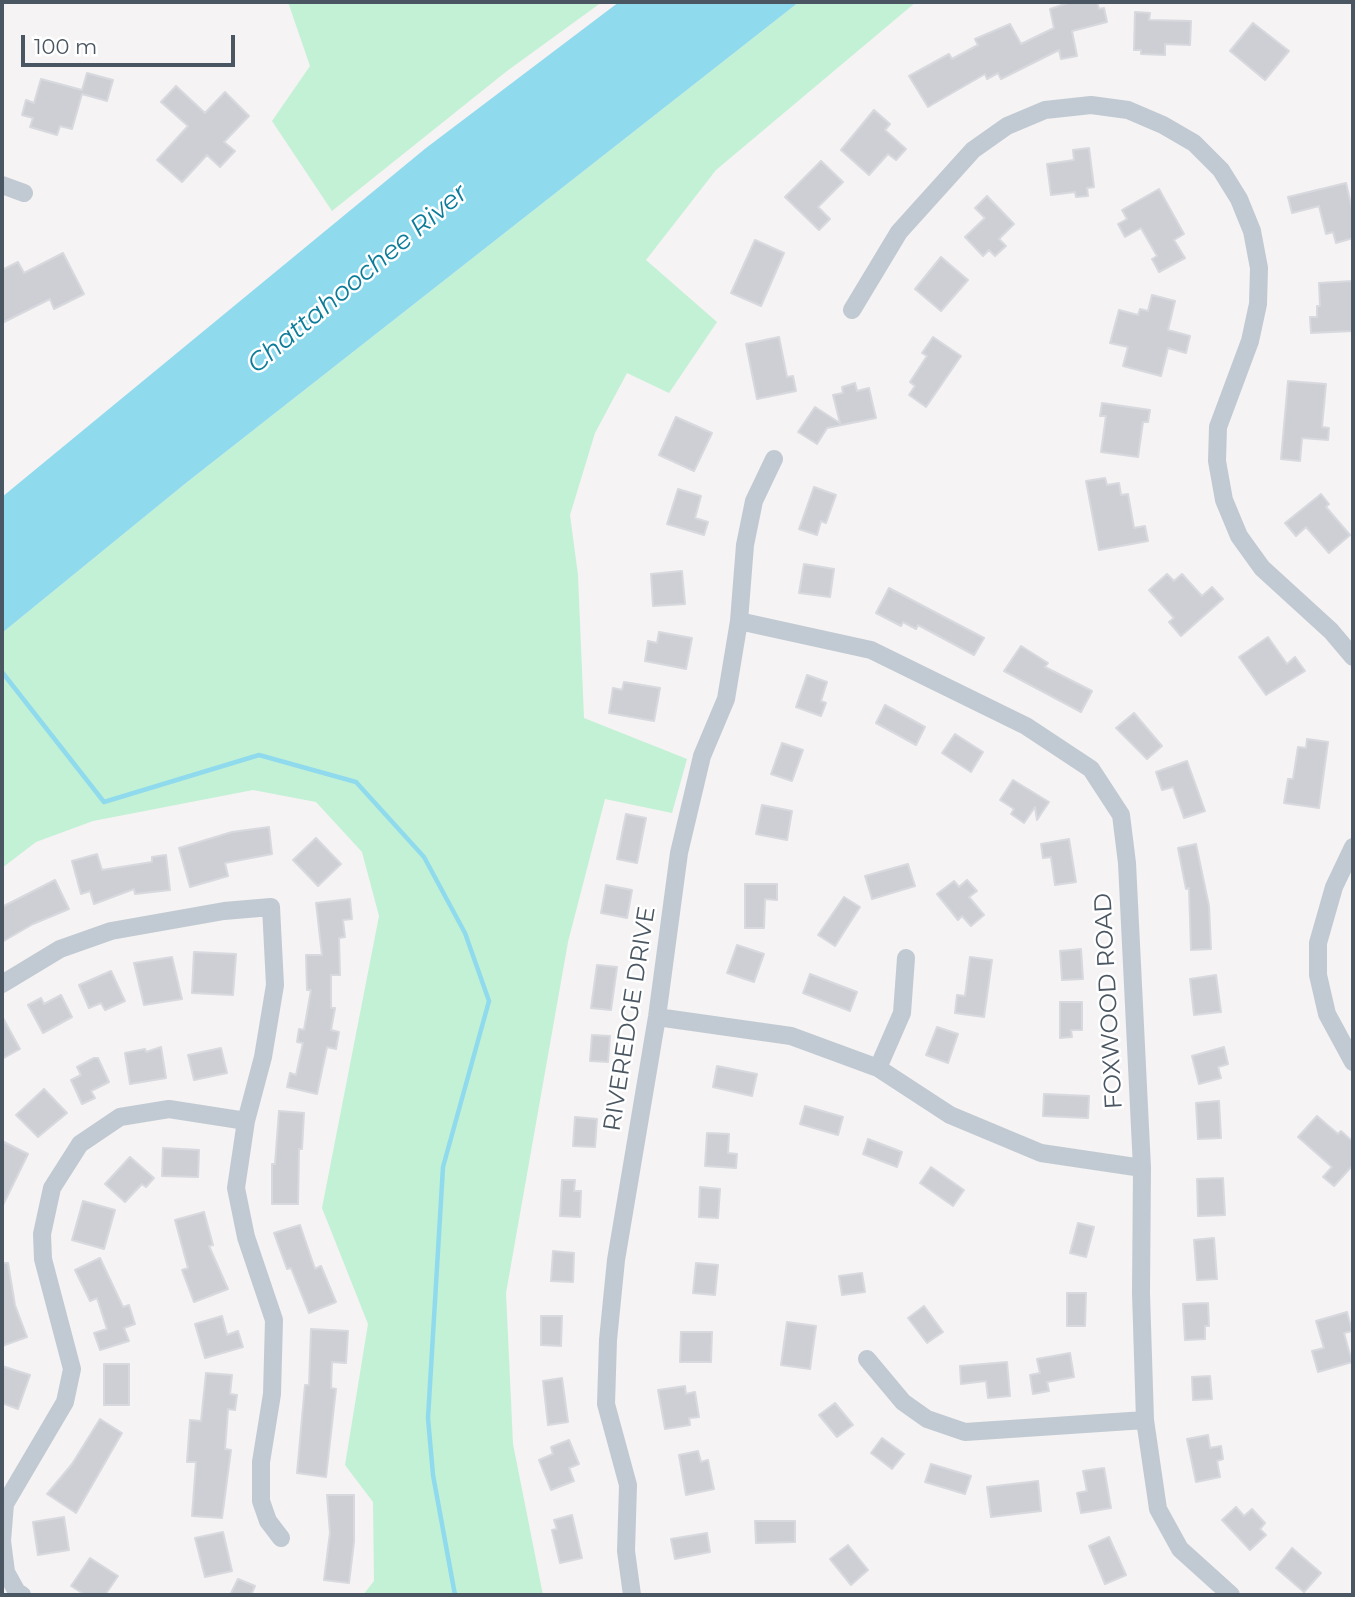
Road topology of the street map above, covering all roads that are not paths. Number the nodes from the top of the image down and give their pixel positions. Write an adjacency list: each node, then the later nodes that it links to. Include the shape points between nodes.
1 (2, 185): 2 (street)
2 (24, 193)
3 (852, 310): 6 (street, via 899,232 973,150 1007,126 1045,110 1091,105 1128,110 1194,143 1221,170 1239,199 1259,268 1250,341 1218,427 1217,461 1224,500 1239,536 1262,568)
4 (774, 459): 5 (street, RIVEREDGE DRIVE, via 754,501 745,545)
5 (740, 621): 10 (street, RIVEREDGE DRIVE, via 726,699 702,756 689,805); 14 (street, FOXWOOD ROAD, via 871,650 1026,726 1091,769 1121,815)
6 (1353, 657)
7 (1353, 847): 11 (street, via 1334,887 1318,943 1318,975 1327,1014)
8 (906, 958): 12 (street, via 902,1013)
9 (2, 984): 13 (street, via 60,949 111,931 271,907 275,985)
10 (657, 1017): 12 (street, via 791,1036); 19 (street, RIVEREDGE DRIVE, via 616,1261 608,1340 606,1404 628,1485 626,1550)
11 (1353, 1062)
12 (878, 1068): 14 (street, via 950,1115 1041,1153)
13 (246, 1121): 17 (street, via 236,1188 246,1237 274,1320 261,1501); 18 (street, via 169,1109 120,1117 80,1144 52,1188 43,1259 72,1369 65,1402 5,1504 2,1541 6,1572)
14 (1142, 1168): 16 (street, FOXWOOD ROAD)
15 (867, 1359): 16 (street, via 903,1402 927,1419 965,1433)
16 (1145, 1420): 20 (street, FOXWOOD ROAD, via 1158,1509 1180,1549)
17 (281, 1538)
18 (22, 1595)
19 (632, 1595)
20 (1231, 1595)

